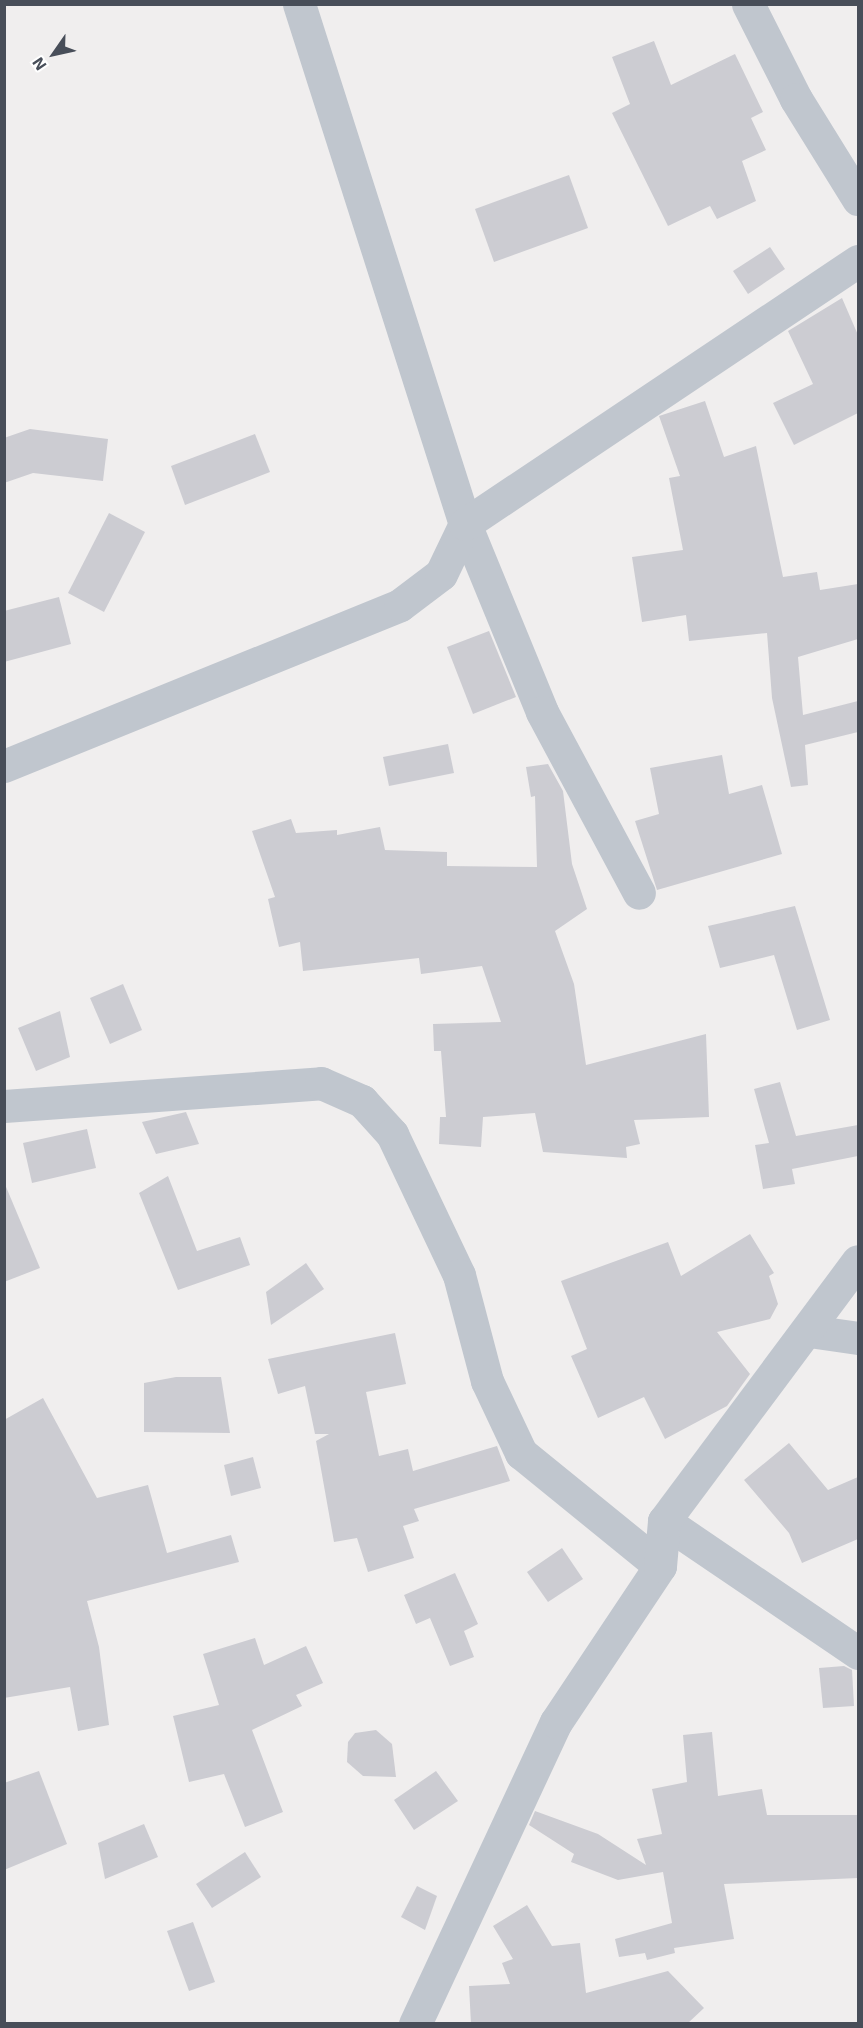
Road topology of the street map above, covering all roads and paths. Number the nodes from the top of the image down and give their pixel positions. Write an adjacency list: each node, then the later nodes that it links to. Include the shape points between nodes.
1 (299, 4): 5 (street)
2 (748, 4): 3 (street, via 796,99)
3 (858, 199)
4 (858, 261): 5 (street)
5 (465, 524): 6 (street, via 441,574 400,605); 7 (street, via 542,712)
6 (4, 766)
7 (639, 893)
8 (4, 1106): 13 (street, via 321,1083 362,1101 392,1134 459,1275 488,1381 521,1453)
9 (858, 1261): 10 (street)
10 (809, 1331): 11 (street); 12 (street)
11 (858, 1338)
12 (664, 1521): 13 (street); 14 (street)
13 (660, 1566): 15 (street, via 556,1722)
14 (858, 1653)
15 (415, 2024)

